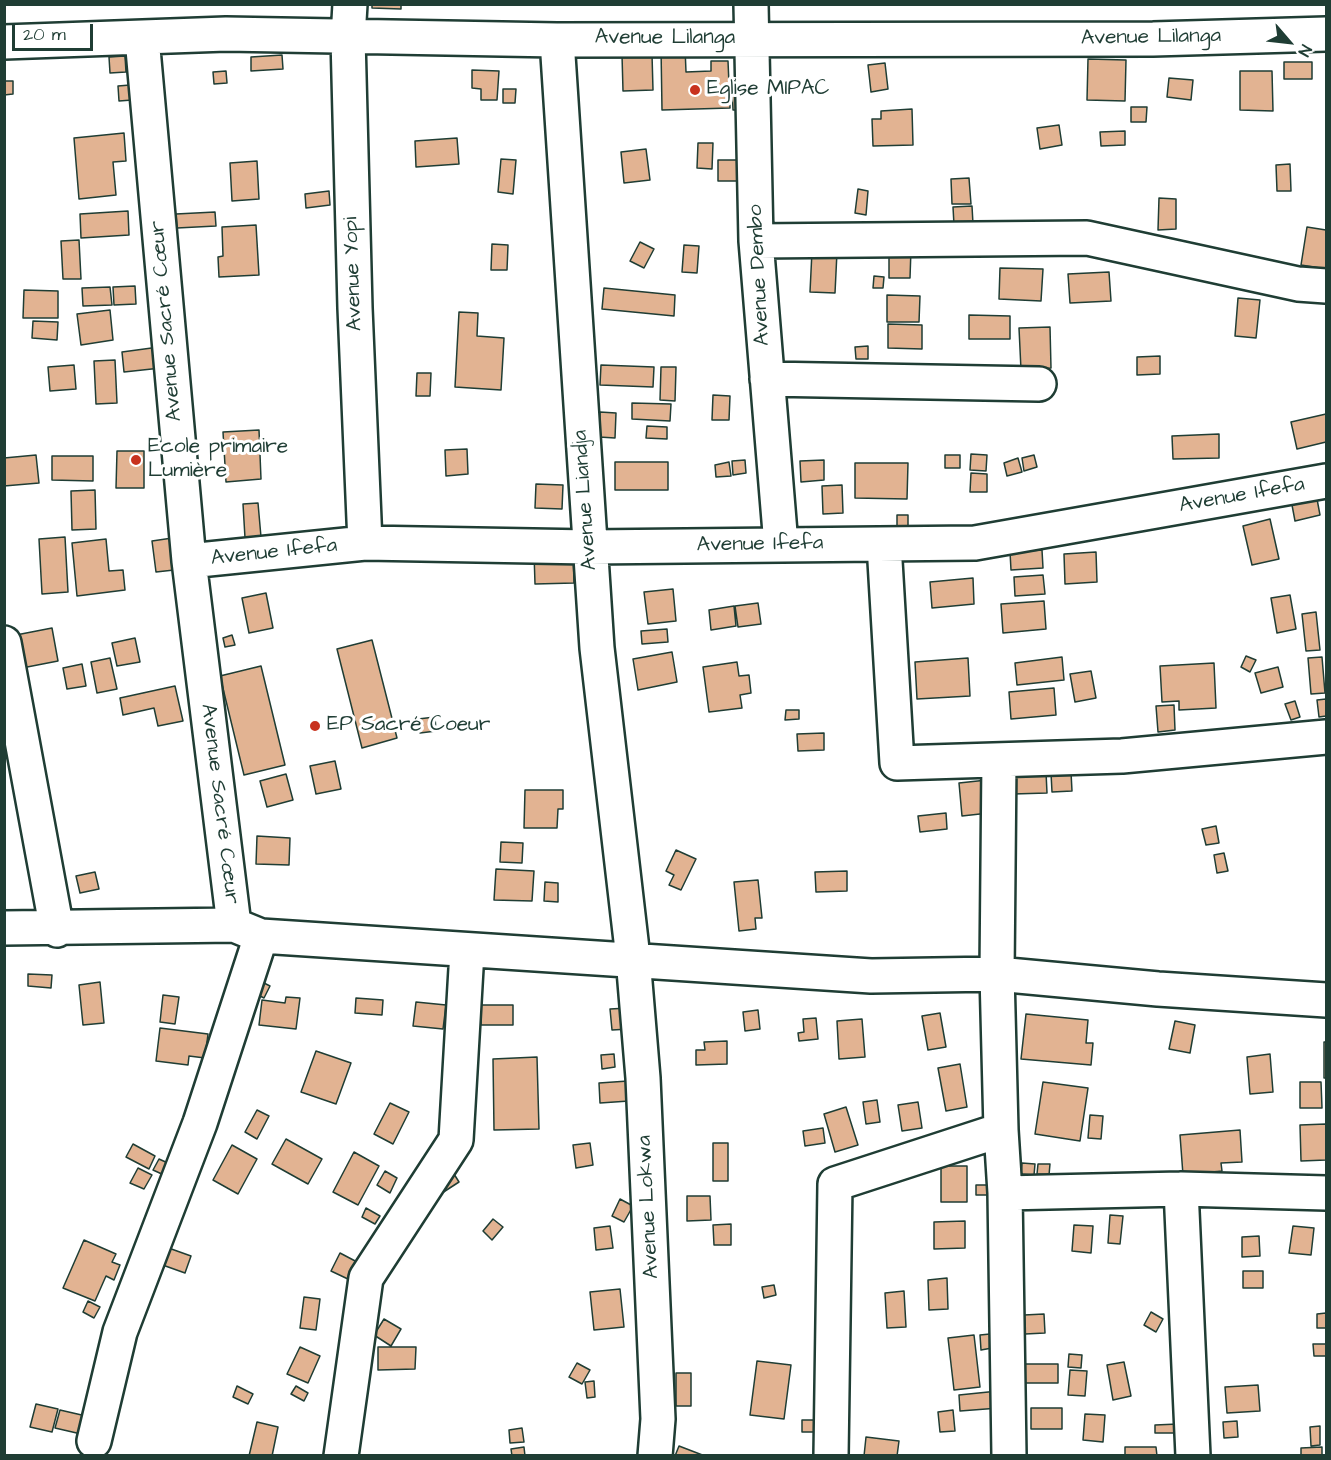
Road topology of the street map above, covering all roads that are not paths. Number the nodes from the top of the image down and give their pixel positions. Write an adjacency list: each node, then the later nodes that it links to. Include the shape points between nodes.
1 (350, 4): 5 (street, Avenue Yopi)
2 (750, 4): 6 (street, Avenue Dembo)
3 (1326, 34): 6 (street, Avenue Lilanga, via 1153,39)
4 (142, 38): 5 (street, Avenue Lilanga, via 226,34); 8 (street, Avenue Lilanga); 18 (street, Avenue Sacré Cœur)
5 (348, 38): 7 (street, Avenue Lilanga); 14 (street, Avenue Yopi)
6 (753, 39): 7 (street, Avenue Lilanga); 9 (street, Avenue Dembo)
7 (557, 40): 17 (street, Avenue Liandja)
8 (4, 42)
9 (756, 241): 10 (street, via 1087,238 1298,284); 11 (street, Avenue Dembo)
10 (1326, 286)
11 (766, 379): 12 (street); 16 (street, Avenue Dembo)
12 (1039, 384)
13 (1326, 481): 15 (street, Avenue Ifefa, via 975,543)
14 (365, 543): 17 (street, Avenue Ifefa); 18 (street, Avenue Ifefa)
15 (884, 544): 16 (street, Avenue Ifefa); 21 (street, via 897,763)
16 (781, 545): 17 (street, Avenue Ifefa)
17 (589, 547): 26 (street, Avenue Liandja)
18 (189, 561): 24 (street, Avenue Sacré Cœur)
19 (4, 643): 23 (street)
20 (1326, 736): 21 (street, via 1122,756)
21 (999, 760): 27 (street)
22 (4, 928): 23 (street)
23 (57, 930): 24 (street)
24 (247, 931): 25 (street); 33 (street, via 200,1123 120,1332)
25 (468, 951): 26 (street); 34 (street, via 456,1140 366,1278)
26 (633, 958): 27 (street, via 872,976); 35 (street, Avenue Lokwa, via 644,1102 658,1419)
27 (996, 974): 28 (street); 29 (street)
28 (1326, 1000)
29 (1001, 1130): 32 (street); 36 (street, via 835,1184)
30 (1181, 1189): 31 (street); 32 (street); 38 (street)
31 (1326, 1193)
32 (1005, 1194): 37 (street)
33 (94, 1441)
34 (341, 1455)
35 (655, 1455)
36 (831, 1455)
37 (1010, 1455)
38 (1193, 1455)

